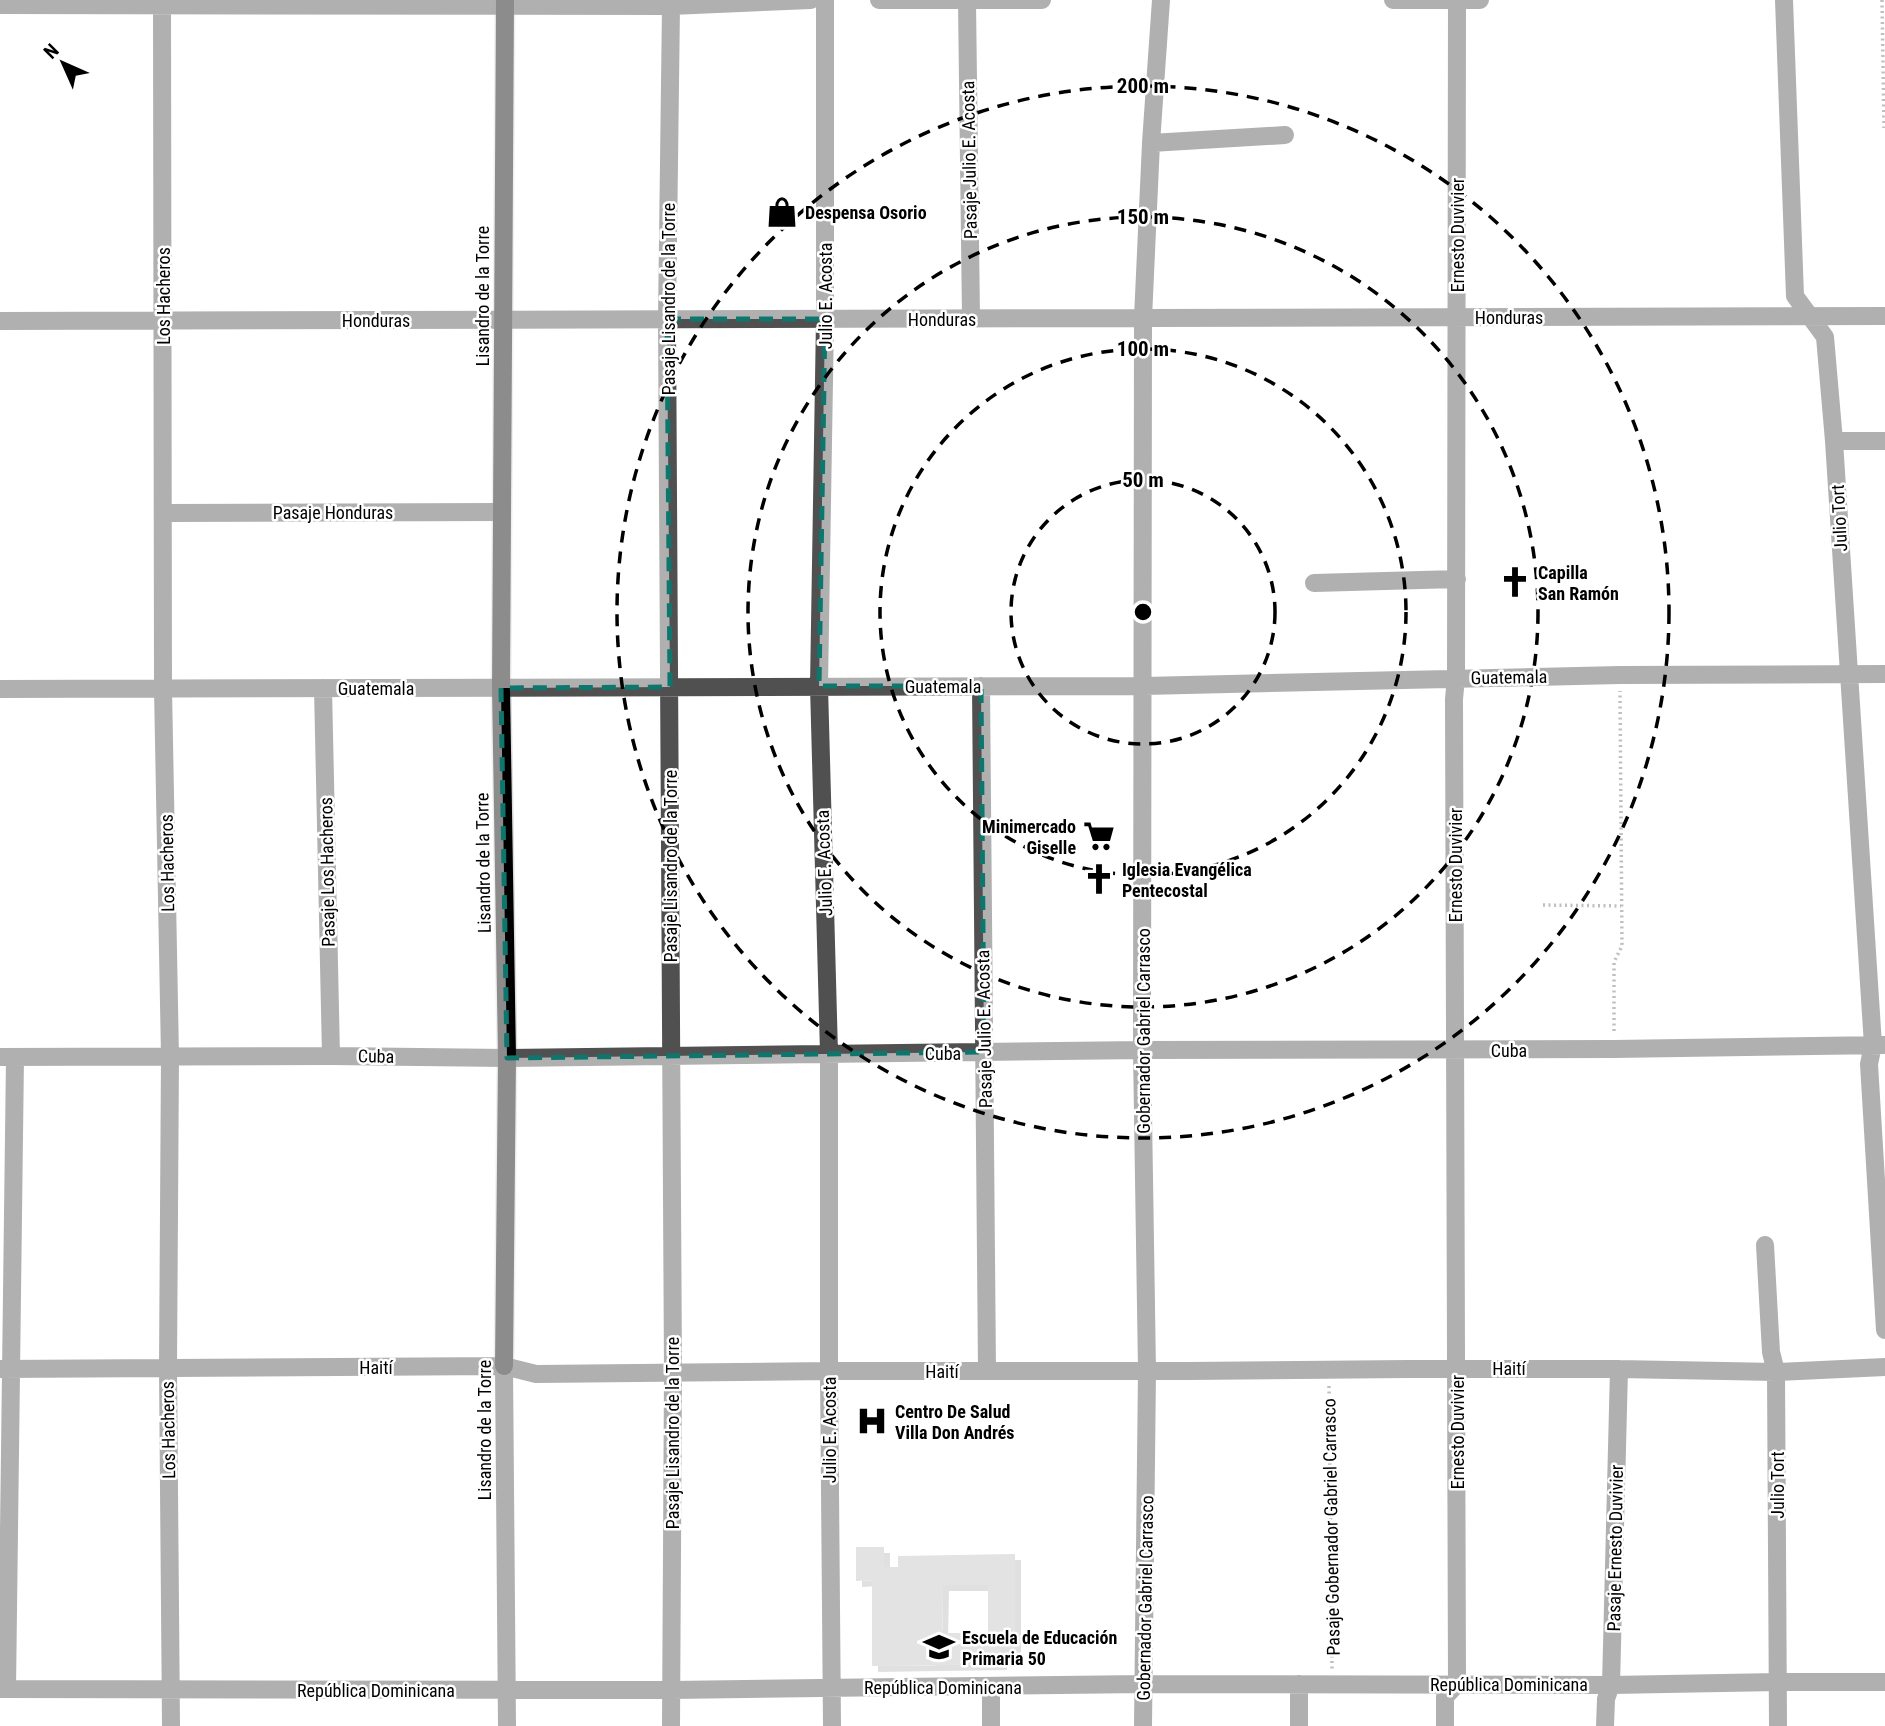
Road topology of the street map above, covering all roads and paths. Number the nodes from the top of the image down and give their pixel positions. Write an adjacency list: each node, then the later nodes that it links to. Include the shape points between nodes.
1 (811, 0): 15 (street)
2 (825, 0): 26 (street, Julio E. Acosta)
3 (878, 0): 11 (street)
4 (1042, 0): 11 (street)
5 (1161, 0): 18 (street, Gobernador Gabriel Carrasco)
6 (1393, 0): 7 (street)
7 (1457, 0): 8 (street); 21 (street, Ernesto Duvivier)
8 (1480, 0)
9 (1784, 0): 19 (street, Julio Tort, via 1795,296)
10 (1882, 0): 16 (path)
11 (967, 1): 22 (street, Pasaje Julio E. Acosta)
12 (162, 3): 13 (street); 14 (street); 27 (street, Los Hacheros)
13 (505, 3): 15 (street); 24 (main road, Lisandro de la Torre)
14 (0, 5)
15 (671, 6): 25 (street, Pasaje Lisandro de la Torre)
16 (1884, 128)
17 (1286, 135): 18 (street)
18 (1151, 143): 23 (street, Gobernador Gabriel Carrasco)
19 (1810, 316): 20 (street, Honduras); 21 (street, Honduras); 29 (street, Julio Tort, via 1825,337)
20 (1885, 316)
21 (1458, 317): 23 (street, Honduras); 33 (street, Ernesto Duvivier)
22 (971, 318): 23 (street, Honduras); 26 (street, Honduras)
23 (1143, 318): 40 (street, Gobernador Gabriel Carrasco)
24 (503, 319): 25 (street, Honduras); 27 (street, Honduras); 31 (main road, Lisandro de la Torre)
25 (667, 319): 26 (street, Honduras); 41 (street, Pasaje Lisandro de la Torre)
26 (825, 319): 42 (street, Julio E. Acosta)
27 (164, 320): 28 (street, Honduras); 32 (street, Los Hacheros)
28 (0, 321)
29 (1834, 441): 30 (street); 35 (street, Julio Tort)
30 (1885, 441)
31 (502, 512): 32 (street, Pasaje Honduras); 44 (main road, Lisandro de la Torre)
32 (163, 513): 46 (street, Los Hacheros)
33 (1457, 579): 34 (street); 38 (street, Ernesto Duvivier)
34 (1314, 583)
35 (1848, 674): 36 (street, Guatemala); 37 (street, Guatemala); 49 (street, Julio Tort)
36 (1885, 674)
37 (1620, 675): 38 (street, Guatemala); 48 (path)
38 (1456, 678): 40 (street, Guatemala); 52 (street, Ernesto Duvivier)
39 (981, 686): 40 (street, Guatemala); 42 (street, Guatemala); 53 (street, Pasaje Julio E. Acosta)
40 (1144, 686): 51 (street, Gobernador Gabriel Carrasco)
41 (670, 687): 42 (street, Guatemala); 44 (street, Guatemala); 55 (street, Pasaje Lisandro de la Torre)
42 (819, 687): 54 (street, Julio E. Acosta)
43 (323, 688): 44 (street, Guatemala); 46 (street, Guatemala); 57 (street, Pasaje Los Hacheros)
44 (501, 688): 59 (main road, Lisandro de la Torre)
45 (0, 689): 46 (street, Guatemala)
46 (163, 690): 56 (street, Los Hacheros)
47 (1543, 905): 48 (path)
48 (1621, 906): 50 (path, via 1622,946 1614,962)
49 (1879, 1045): 50 (street, Cuba); 61 (street, Julio Tort, via 1869,1063)
50 (1614, 1049): 52 (street, Cuba)
51 (1142, 1050): 52 (street, Cuba); 53 (street, Cuba); 71 (street, Gobernador Gabriel Carrasco)
52 (1456, 1050): 67 (street, Ernesto Duvivier)
53 (984, 1052): 54 (street, Cuba); 70 (street, Pasaje Julio E. Acosta)
54 (829, 1054): 55 (street, Cuba); 69 (street, Julio E. Acosta)
55 (670, 1055): 59 (street, Cuba); 72 (street, Pasaje Lisandro de la Torre)
56 (170, 1056): 57 (street, Cuba); 58 (street, Cuba); 65 (street, Los Hacheros)
57 (331, 1056): 59 (street, Cuba)
58 (7, 1057): 64 (street)
59 (507, 1058): 62 (main road, Lisandro de la Torre)
60 (1765, 1245): 73 (street, Julio Tort)
61 (1885, 1330)
62 (504, 1366): 65 (street, Haití); 72 (street, Haití, via 536,1374); 85 (street, Lisandro de la Torre)
63 (1885, 1367): 73 (street, Haití)
64 (6, 1368): 65 (street, Haití); 83 (street)
65 (168, 1368): 84 (street, Los Hacheros)
66 (1329, 1369): 67 (street, Haití); 71 (street, Haití); 79 (path, Pasaje Gobernador Gabriel Carrasco)
67 (1457, 1369): 68 (street, Haití); 78 (street, Ernesto Duvivier)
68 (1619, 1369): 73 (street, Haití); 80 (street, Pasaje Ernesto Duvivier)
69 (829, 1371): 70 (street, Haití); 72 (street, Haití); 82 (street, Julio E. Acosta)
70 (987, 1371): 71 (street, Haití)
71 (1147, 1371): 76 (street, Gobernador Gabriel Carrasco)
72 (673, 1372): 86 (street, Pasaje Lisandro de la Torre)
73 (1776, 1372): 74 (street, Julio Tort)
74 (1778, 1682): 75 (street, República Dominicana); 80 (street, República Dominicana); 96 (street, Julio Tort)
75 (1885, 1682)
76 (1144, 1684): 77 (street, República Dominicana); 81 (street, República Dominicana); 92 (street, Gobernador Gabriel Carrasco)
77 (1299, 1684): 79 (street, República Dominicana); 93 (street)
78 (1457, 1684): 79 (street, República Dominicana); 80 (street, República Dominicana); 94 (street, Ernesto Duvivier, via 1445,1697)
79 (1332, 1685)
80 (1611, 1685): 95 (street, Pasaje Ernesto Duvivier, via 1605,1699)
81 (991, 1687): 82 (street, República Dominicana); 91 (street)
82 (832, 1688): 86 (street, República Dominicana); 90 (street, Julio E. Acosta)
83 (4, 1689): 84 (street, República Dominicana)
84 (172, 1689): 85 (street, República Dominicana); 87 (street, Los Hacheros)
85 (507, 1690): 86 (street, República Dominicana); 88 (street, Lisandro de la Torre)
86 (671, 1690): 89 (street, Pasaje Lisandro de la Torre)
87 (172, 1726)
88 (507, 1726)
89 (671, 1726)
90 (832, 1726)
91 (991, 1726)
92 (1143, 1726)
93 (1299, 1726)
94 (1445, 1726)
95 (1605, 1726)
96 (1778, 1726)

